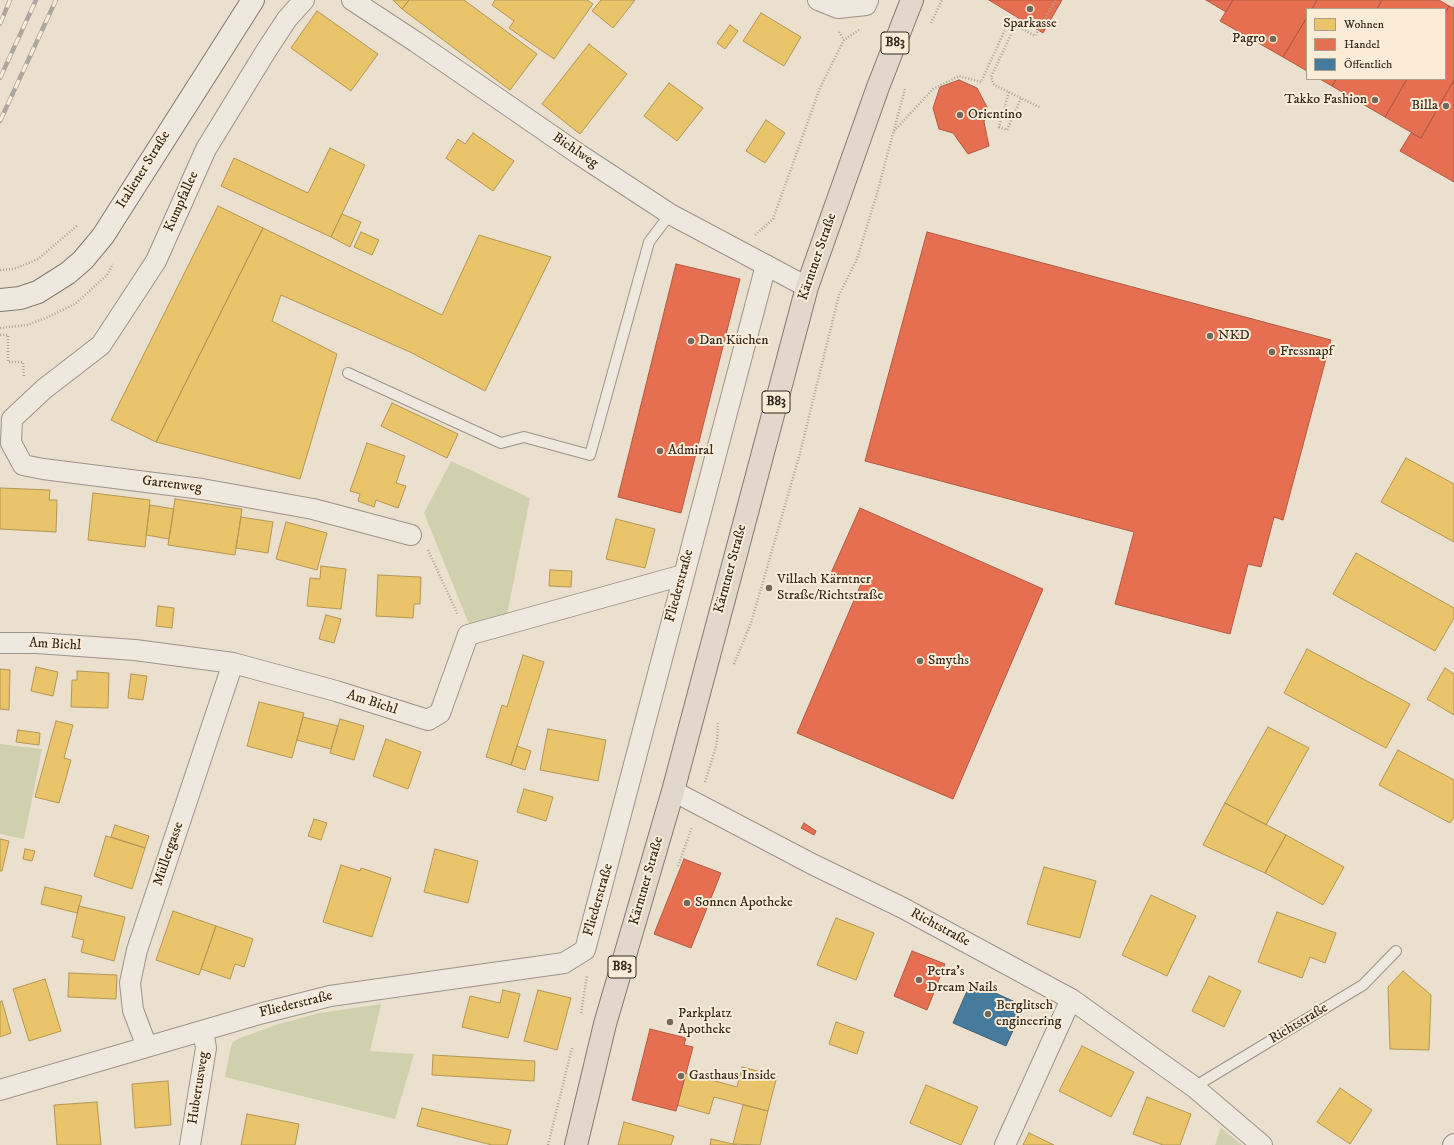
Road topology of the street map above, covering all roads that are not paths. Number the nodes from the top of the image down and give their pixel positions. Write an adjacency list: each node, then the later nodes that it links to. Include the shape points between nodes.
1 (253, 0): 10 (street, Italiener Straße, via 103,236 83,260 56,282 38,292 20,298)
2 (304, 0): 12 (street, Kumpfallee, via 287,19 206,149 156,261 101,345)
3 (352, 0): 7 (street, Bichlweg)
4 (818, 0): 6 (street, via 838,8)
5 (912, 0): 9 (main road, Kärntner Straße / B83)
6 (867, 3)
7 (670, 214): 8 (street, Bichlweg); 11 (lane, via 649,242 590,455 524,437 501,443)
8 (766, 265): 9 (street, Bichlweg); 14 (street, Fliederstraße)
9 (807, 286): 17 (main road, Kärntner Straße / B83)
10 (0, 300)
11 (348, 373)
12 (44, 389): 13 (street, Gartenweg, via 12,419 11,443 22,465 202,488 313,509)
13 (411, 535)
14 (683, 575): 16 (street, Am Bichl, via 468,635 440,713 428,720 336,691); 20 (street, Fliederstraße, via 585,950 564,963 330,996)
15 (0, 643): 16 (street, Am Bichl, via 134,650)
16 (233, 663): 21 (street, Müllergasse, via 137,950 130,983 133,1010)
17 (673, 791): 19 (street, Richtstraße, via 814,865 901,907); 25 (main road, Kärntner Straße / B83, via 605,1024)
18 (1396, 951): 22 (lane, Richtstraße, via 1364,985)
19 (1071, 998): 22 (street, Richtstraße); 26 (street)
20 (203, 1031): 21 (street, Fliederstraße); 24 (street, Hubertusweg, via 206,1048)
21 (146, 1047): 23 (street, Fliederstraße)
22 (1194, 1087): 27 (street, Richtstraße)
23 (0, 1090)
24 (190, 1145)
25 (576, 1145)
26 (1005, 1145)
27 (1262, 1145)

